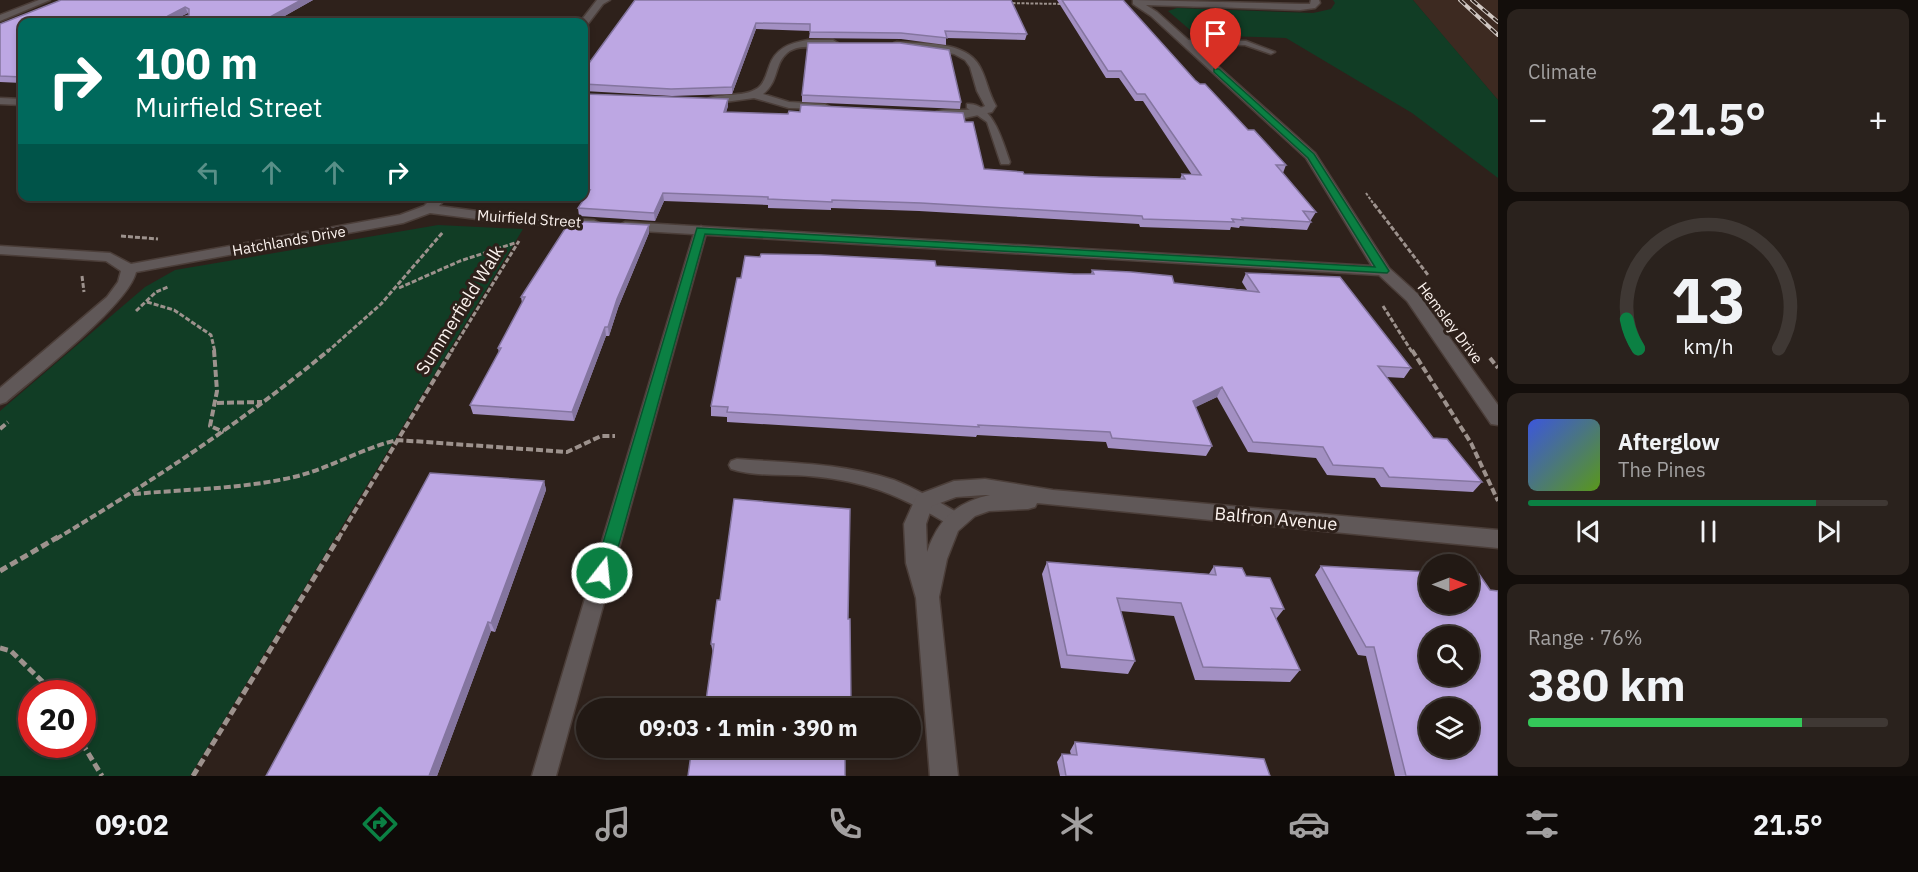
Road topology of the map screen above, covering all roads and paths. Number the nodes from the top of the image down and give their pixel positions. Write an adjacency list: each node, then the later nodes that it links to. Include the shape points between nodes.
1 (46, 0): 6 (street)
2 (602, 1): 7 (street)
3 (1126, 1): 5 (street, Hemsley Drive)
4 (1308, 2): 5 (street)
5 (1151, 8): 8 (street, Hemsley Drive)
6 (0, 18)
7 (588, 18)
8 (1185, 42): 11 (lane, via 1246,43); 32 (street, Hemsley Drive, via 1311,156)
9 (843, 43): 12 (street, via 791,46 776,61)
10 (887, 45): 13 (street, via 957,52 975,67)
11 (1271, 52)
12 (771, 80): 14 (street); 15 (street, via 776,89)
13 (982, 91): 18 (street, via 978,102); 20 (street, via 991,106)
14 (754, 94): 15 (street); 15 (street, via 704,100 742,104)
15 (768, 98): 19 (street, via 802,107)
16 (0, 101): 17 (street)
17 (18, 101)
18 (970, 106): 20 (lane); 20 (street, via 926,112)
19 (835, 107)
20 (981, 114): 21 (lane, via 992,121)
21 (1005, 162)
22 (437, 201): 23 (street, Hatchlands Drive)
23 (429, 209): 24 (street, Muirfield Street, via 500,218); 31 (street, Hatchlands Drive, via 356,229)
24 (701, 230): 32 (street, Muirfield Street); 48 (lane)
25 (442, 231): 35 (path)
26 (523, 234): 29 (path, Summerfield Walk)
27 (113, 236): 28 (path)
28 (168, 239)
29 (518, 242): 35 (path, via 460,261); 49 (path, Summerfield Walk)
30 (0, 250): 31 (street, via 110,257)
31 (129, 269): 38 (street, via 126,283)
32 (1383, 271): 44 (street, Hemsley Drive, via 1413,298)
33 (74, 274): 36 (path, via 82,276 85,291)
34 (174, 284): 39 (path, via 156,292)
35 (396, 289): 42 (path, via 320,358)
36 (77, 298)
37 (1378, 299): 54 (path, via 1471,443)
38 (113, 300): 39 (path); 41 (street)
39 (147, 302): 40 (path); 43 (path, via 174,310 211,335 219,369)
40 (129, 317)
41 (0, 398)
42 (263, 402): 43 (path); 47 (path)
43 (217, 403): 47 (path, via 210,426)
44 (1498, 419)
45 (9, 422): 46 (path)
46 (0, 429)
47 (224, 432): 51 (path)
48 (641, 437): 49 (path, via 601,436 567,452); 64 (lane)
49 (397, 440): 51 (path, via 273,482); 63 (path, Summerfield Walk)
50 (737, 465): 53 (lane, via 868,479)
51 (133, 494): 57 (path)
52 (1053, 498): 53 (street, Balfron Avenue, via 986,487 954,489); 55 (street, Balfron Avenue, via 970,509); 56 (street, Balfron Avenue)
53 (924, 501): 55 (lane); 58 (street, via 915,524 917,563)
54 (1498, 501)
55 (954, 519): 58 (street, via 938,552)
56 (1498, 539)
57 (0, 571)
58 (928, 598): 65 (street)
59 (0, 648): 60 (path, via 11,651)
60 (41, 680)
61 (91, 758): 62 (path)
62 (102, 776)
63 (192, 776)
64 (544, 776)
65 (944, 776)

